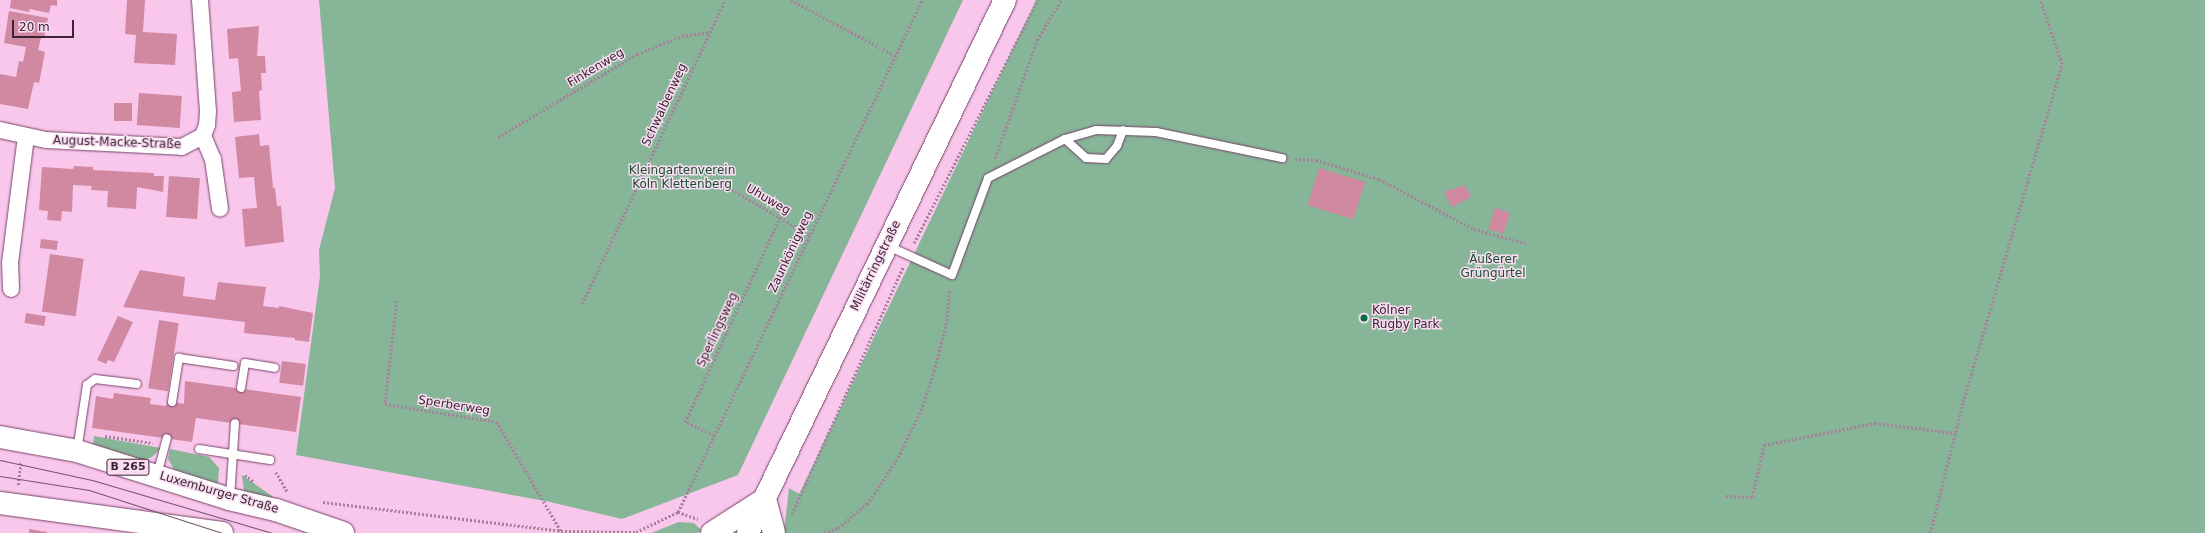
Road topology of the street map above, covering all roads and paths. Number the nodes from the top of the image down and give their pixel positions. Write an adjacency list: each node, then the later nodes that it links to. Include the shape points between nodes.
1 (200, 0): 13 (street, via 208,111 208,125)
2 (725, 0): 8 (path, Schwalbenweg)
3 (790, 0): 9 (path)
4 (922, 0): 9 (path, Zaunkönigweg)
5 (1005, 0): 23 (main road, Militärringstraße)
6 (1061, 0): 17 (path, via 1038,40)
7 (2040, 0): 34 (path, via 2062,64)
8 (710, 32): 14 (path, Finkenweg, via 682,36 637,54); 27 (path, Schwalbenweg)
9 (894, 55): 21 (path, Zaunkönigweg)
10 (0, 130): 12 (street, August-Macke-Straße)
11 (1122, 130): 15 (lane, via 1096,130); 15 (lane, via 1117,146 1106,159 1086,158); 16 (lane, via 1156,132)
12 (26, 136): 13 (street, August-Macke-Straße, via 46,140 182,147); 25 (street, via 10,263)
13 (203, 136): 19 (street, via 213,159)
14 (498, 137)
15 (1065, 138): 17 (lane)
16 (1282, 158): 22 (path, via 1316,160 1379,179 1474,230)
17 (988, 178): 24 (lane)
18 (718, 181): 20 (path, Uhuweg)
19 (220, 209)
20 (780, 217): 21 (path, Uhuweg); 35 (path, Sperlingsweg, via 685,422)
21 (809, 235): 35 (path, Zaunkönigweg)
22 (1525, 243)
23 (886, 245): 24 (lane, via 907,257); 47 (main road, Militärringstraße)
24 (952, 275): 57 (path, via 946,325 934,371 921,410 896,461 867,504 838,528)
25 (11, 288)
26 (397, 301): 52 (path, Sperberweg, via 385,404 497,422)
27 (582, 304)
28 (233, 366): 32 (lane, via 179,358)
29 (275, 368): 31 (lane, via 245,363)
30 (137, 384): 38 (lane, via 92,380 85,391)
31 (241, 388)
32 (172, 402)
33 (235, 424): 41 (lane)
34 (1955, 433): 45 (path, via 1875,423 1764,445 1752,497); 58 (path)
35 (714, 436): 50 (path, Zaunkönigweg)
36 (0, 437): 37 (main road, Luxemburger Straße / B 265)
37 (25, 441): 38 (main road, Luxemburger Straße / B 265); 49 (path)
38 (78, 442): 39 (path); 43 (main road, Luxemburger Straße / B 265)
39 (166, 442): 43 (lane)
40 (199, 449): 41 (lane)
41 (232, 454): 42 (lane); 46 (lane)
42 (270, 460): 44 (path)
43 (157, 476): 46 (main road, Luxemburger Straße / B 265)
44 (289, 493)
45 (1726, 496)
46 (229, 499): 54 (main road, Luxemburger Straße / B 265, via 276,510)
47 (765, 499): 51 (main road); 55 (main road, Militärringstraße); 56 (main road)
48 (317, 501): 52 (path)
49 (7, 504): 53 (main road)
50 (678, 512): 51 (path, via 696,517); 52 (path, via 636,532)
51 (706, 528)
52 (561, 531)
53 (222, 533)
54 (343, 533)
55 (748, 533)
56 (774, 533)
57 (824, 533)
58 (1930, 533)

